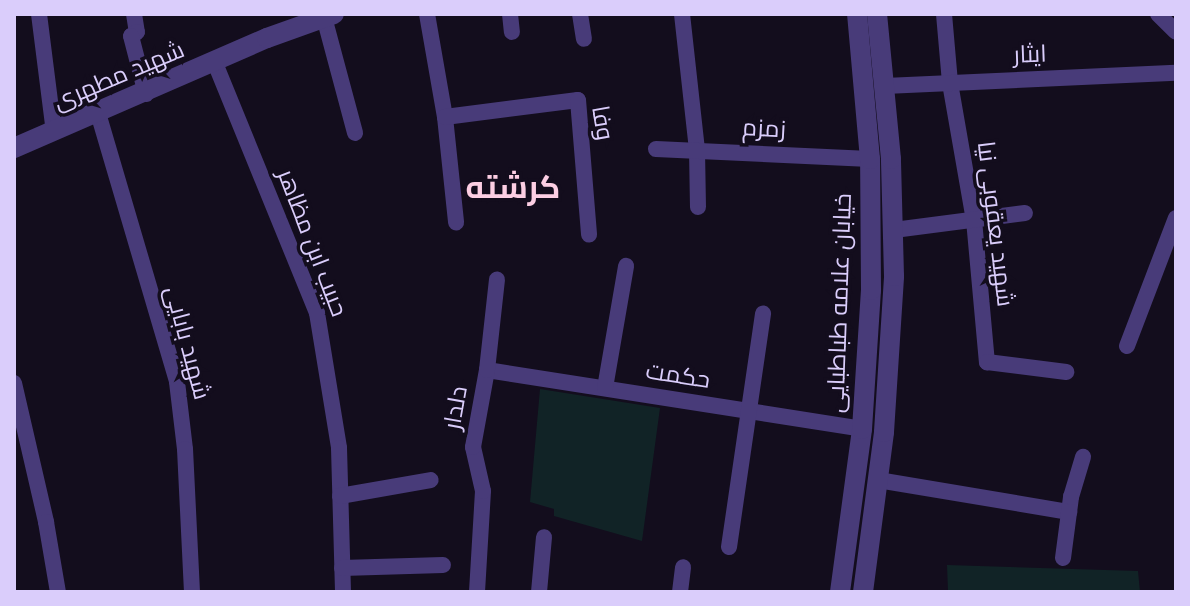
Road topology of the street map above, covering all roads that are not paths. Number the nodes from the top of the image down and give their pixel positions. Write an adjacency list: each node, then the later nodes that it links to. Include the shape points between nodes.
1 (39, 14): 24 (street)
2 (134, 14): 21 (street, via 137,32 131,36)
3 (427, 14): 23 (street)
4 (510, 14): 13 (street)
5 (580, 14): 15 (street)
6 (682, 14): 28 (street)
7 (857, 14): 19 (street, خیابان علامه طباطبایی)
8 (877, 14): 20 (street, خیابان علامه طباطبایی)
9 (944, 14): 18 (street, شهید یعقوبی نیا)
10 (1158, 14): 14 (street)
11 (329, 16): 12 (street, شهید مطهری); 25 (street)
12 (293, 21): 16 (street, شهید مطهری)
13 (512, 32)
14 (1176, 32)
15 (584, 39)
16 (215, 63): 21 (street, شهید مطهری); 54 (street, حبیب ابن مظاهر, via 317,313 339,448)
17 (1176, 73): 18 (street, ایثار)
18 (950, 83): 20 (street, ایثار); 34 (street, شهید یعقوبی نیا)
19 (863, 86): 20 (street); 29 (street, خیابان علامه طباطبایی)
20 (885, 86): 30 (street, خیابان علامه طباطبایی)
21 (146, 94): 22 (street, شهید مطهری)
22 (98, 113): 24 (street, شهید مطهری); 63 (street, شهید بابایی, via 177,382)
23 (445, 117): 35 (street); 38 (street, وفا, via 578,100)
24 (54, 132): 26 (street, شهید مطهری)
25 (355, 133)
26 (14, 148)
27 (656, 149): 28 (street, زمزم)
28 (697, 150): 29 (street, زمزم); 31 (street)
29 (870, 159): 30 (street); 36 (street, خیابان علامه طباطبایی)
30 (891, 159): 37 (street, خیابان علامه طباطبایی)
31 (698, 207)
32 (1025, 213): 34 (street)
33 (1176, 218): 42 (street)
34 (974, 220): 37 (street); 44 (street, شهید یعقوبی نیا, via 987,362)
35 (456, 222)
36 (872, 230): 37 (street); 48 (street, خیابان علامه طباطبایی)
37 (894, 230): 49 (street, خیابان علامه طباطبایی)
38 (589, 235)
39 (626, 266): 46 (street)
40 (497, 280): 43 (street, دلدار)
41 (763, 313): 47 (street)
42 (1127, 346)
43 (487, 370): 46 (street, حکمت); 65 (street, دلدار, via 473,447 483,491)
44 (1066, 372)
45 (14, 383): 62 (street)
46 (605, 388): 47 (street, حکمت)
47 (749, 411): 48 (street, حکمت); 57 (street)
48 (862, 429): 49 (street); 51 (street, خیابان علامه طباطبایی)
49 (884, 432): 53 (street, خیابان علامه طباطبایی)
50 (1083, 457): 55 (street)
51 (856, 479): 53 (street); 68 (street, خیابان علامه طباطبایی)
52 (431, 480): 54 (street)
53 (878, 480): 55 (street); 69 (street, خیابان علامه طباطبایی)
54 (340, 496): 61 (street, حبیب ابن مظاهر)
55 (1069, 512): 58 (street)
56 (544, 537): 66 (street)
57 (729, 547)
58 (1063, 558)
59 (443, 565): 61 (street)
60 (683, 567): 67 (street)
61 (342, 568): 64 (street, حبیب ابن مظاهر)
62 (58, 592)
63 (192, 592)
64 (343, 592)
65 (477, 592)
66 (539, 592)
67 (680, 592)
68 (840, 592)
69 (863, 592)

